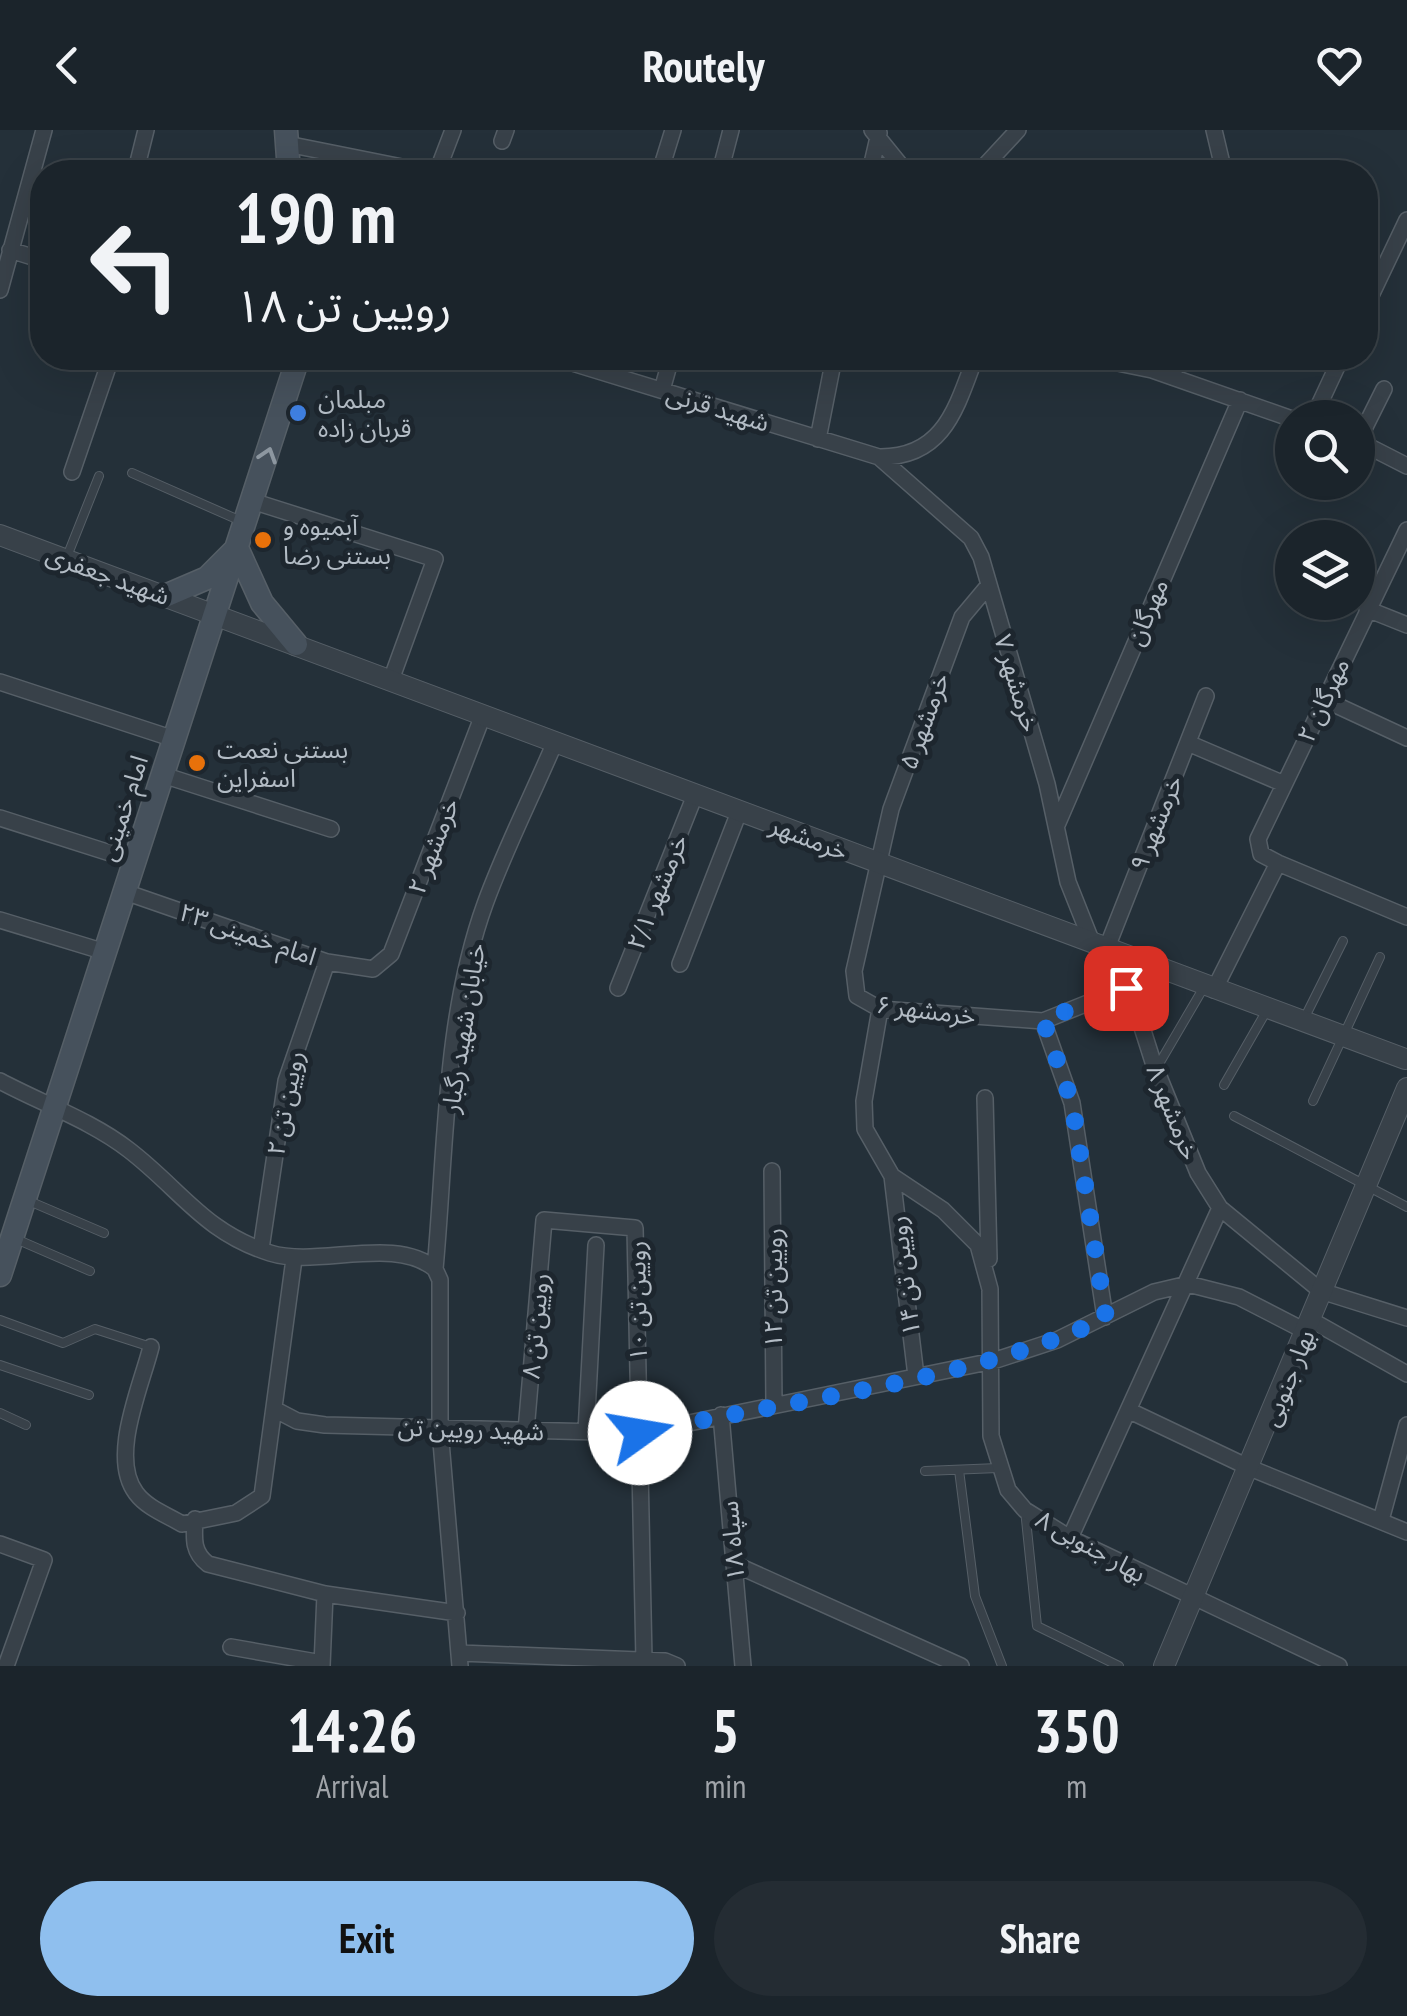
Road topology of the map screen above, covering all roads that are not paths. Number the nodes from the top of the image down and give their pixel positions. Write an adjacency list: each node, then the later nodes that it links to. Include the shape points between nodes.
1 (44, 130): 10 (street)
2 (146, 130): 11 (street)
3 (453, 130): 13 (street)
4 (731, 130): 15 (street)
5 (1018, 130): 18 (street)
6 (1214, 130): 19 (street)
7 (669, 131): 14 (street)
8 (877, 132): 16 (street); 17 (street)
9 (286, 137): 12 (street)
10 (36, 160)
11 (138, 160)
12 (379, 160)
13 (442, 160)
14 (663, 160)
15 (723, 160)
16 (872, 160)
17 (897, 160)
18 (990, 160)
19 (1221, 160)
20 (30, 179): 22 (street)
21 (1407, 220): 24 (street)
22 (10, 250): 23 (street); 25 (street)
23 (30, 256)
24 (1378, 281)
25 (0, 290)
26 (107, 370): 46 (street)
27 (293, 370): 49 (main road, امام خمینی, one-way to 27)
28 (614, 370): 37 (street, شهید قرنی)
29 (668, 370): 37 (street)
30 (832, 370): 42 (street)
31 (970, 370): 44 (street, via 936,440 916,454)
32 (1146, 370): 35 (street)
33 (1174, 370): 35 (street)
34 (1335, 370): 39 (street)
35 (1172, 376): 38 (street)
36 (1384, 389): 40 (street)
37 (662, 390): 42 (street, شهید قرنی)
38 (1240, 400): 41 (street); 76 (street, مهرگان)
39 (1321, 400)
40 (1375, 407)
41 (1275, 413)
42 (818, 438): 44 (street, شهید قرنی)
43 (1375, 450): 45 (street)
44 (879, 458): 54 (street, خرمشهر ۷, via 971,538)
45 (1407, 466)
46 (72, 472)
47 (132, 473): 49 (lane)
48 (99, 476): 53 (lane)
49 (249, 512): 52 (main road, امام خمینی); 62 (street, via 435,559)
50 (1407, 530): 55 (street, مهرگان ۲)
51 (0, 535): 53 (street, شهید جعفری)
52 (237, 548): 56 (main road, via 207,578); 58 (main road, امام خمینی); 61 (main road, via 262,603)
53 (66, 560): 56 (street, شهید جعفری)
54 (988, 586): 76 (street, خرمشهر ۷); 79 (street, خرمشهر ۵, via 962,617 891,809)
55 (1375, 593)
56 (165, 596): 58 (street, شهید جعفری)
57 (1375, 612): 60 (street)
58 (215, 614): 61 (street, خرمشهر); 68 (main road, امام خمینی)
59 (1362, 620): 65 (street, مهرگان ۲)
60 (1407, 625)
61 (296, 644): 62 (street, خرمشهر)
62 (391, 680): 66 (street, خرمشهر)
63 (0, 682): 68 (street)
64 (1206, 696): 70 (street, خرمشهر ۹)
65 (1322, 699): 67 (street); 72 (street, مهرگان ۲)
66 (484, 715): 69 (street, خرمشهر); 90 (street, خرمشهر ۲, via 391,954)
67 (1407, 738)
68 (174, 740): 71 (main road, امام خمینی)
69 (555, 742): 73 (street, خرمشهر); 119 (street, خیابان شهید رگبار, via 484,906 468,970)
70 (1188, 743): 72 (street); 85 (street, خرمشهر ۹)
71 (163, 775): 77 (street); 78 (main road, امام خمینی)
72 (1284, 784): 80 (street, مهرگان ۲, via 1258,839 1261,854)
73 (695, 795): 74 (street, خرمشهر); 91 (street, خرمشهر ۲/۱)
74 (739, 812): 79 (street, خرمشهر); 89 (street)
75 (0, 818): 78 (street)
76 (1057, 825): 85 (street, خرمشهر ۷, via 1068,882)
77 (331, 829)
78 (134, 861): 81 (main road, امام خمینی)
79 (878, 864): 85 (street, خرمشهر); 94 (street, خرمشهر ۶, via 854,985 866,1004)
80 (1278, 864): 82 (street); 93 (street)
81 (125, 892): 86 (main road, امام خمینی); 88 (street, امام خمینی ۲۳)
82 (1407, 918)
83 (0, 920): 86 (street)
84 (1343, 941): 97 (lane)
85 (1106, 950): 92 (street, خرمشهر ۸); 93 (street, خرمشهر)
86 (105, 952): 106 (main road, امام خمینی)
87 (1380, 957): 98 (lane)
88 (327, 962): 90 (street, امام خمینی ۲۳); 117 (street, رویین تن ۲, via 286,1080)
89 (680, 964)
90 (373, 969)
91 (618, 988)
92 (1126, 988): 96 (street, خرمشهر ۶); 100 (street, خرمشهر ۸)
93 (1209, 988): 95 (street, خرمشهر); 100 (lane)
94 (880, 1009): 96 (street, خرمشهر ۶); 109 (street, via 865,1129)
95 (1267, 1010): 97 (street, خرمشهر); 102 (lane)
96 (1043, 1020): 125 (street, via 1072,1103)
97 (1302, 1023): 98 (street, خرمشهر)
98 (1342, 1038): 99 (street, خرمشهر); 105 (lane)
99 (1406, 1061)
100 (1156, 1069): 111 (street, خرمشهر ۸)
101 (0, 1080): 106 (street)
102 (1224, 1086)
103 (1407, 1088): 110 (street, بهار جنوبی)
104 (985, 1098): 123 (street, بهار جنوبی ۸)
105 (1312, 1101)
106 (54, 1110): 113 (main road, امام خمینی); 117 (street, via 126,1147 196,1214)
107 (1234, 1116): 110 (lane)
108 (772, 1171): 135 (street, رویین تن ۱۲)
109 (892, 1176): 123 (street, via 943,1210 978,1245); 133 (street, رویین تن ۱۴)
110 (1367, 1188): 112 (lane); 124 (street, بهار جنوبی)
111 (1220, 1208): 122 (street); 124 (street)
112 (1407, 1208)
113 (14, 1217): 115 (lane); 120 (lane); 121 (main road, امام خمینی)
114 (635, 1228): 143 (street, رویین تن ۸, via 544,1220); 145 (street, رویین تن ۱۰)
115 (104, 1233)
116 (596, 1246): 144 (street)
117 (261, 1249): 118 (street)
118 (294, 1259): 119 (street, via 410,1256); 136 (street)
119 (435, 1269): 142 (street, خیابان شهید رگبار)
120 (90, 1271)
121 (0, 1275)
122 (1188, 1284): 125 (street, شهید رویین تن, via 1154,1292); 128 (street); 137 (street)
123 (990, 1288): 130 (street, بهار جنوبی ۸)
124 (1321, 1290): 126 (street); 128 (street, بهار جنوبی)
125 (1106, 1318): 130 (street, شهید رویین تن)
126 (1407, 1318)
127 (0, 1320): 129 (lane, via 64,1342 95,1329)
128 (1309, 1326): 132 (street); 147 (street, بهار جنوبی)
129 (151, 1347): 151 (street, via 126,1450 130,1482 151,1507 182,1524)
130 (992, 1360): 133 (street, شهید رویین تن); 146 (street, بهار جنوبی ۸, via 991,1436)
131 (0, 1365): 134 (lane)
132 (1407, 1374)
133 (916, 1376): 135 (street, شهید رویین تن)
134 (89, 1395)
135 (774, 1404): 139 (street, شهید رویین تن)
136 (274, 1408): 142 (street, شهید رویین تن, via 297,1421 325,1425); 151 (street, via 262,1496 236,1513)
137 (1130, 1411): 147 (street); 154 (street)
138 (0, 1413): 140 (lane)
139 (721, 1415): 145 (street, شهید رویین تن); 156 (street, سپاه ۱۸)
140 (26, 1426)
141 (1407, 1426): 152 (street)
142 (440, 1430): 143 (street, شهید رویین تن); 159 (street, خیابان شهید رگبار)
143 (526, 1431): 144 (street, شهید رویین تن)
144 (586, 1432): 145 (street, شهید رویین تن)
145 (640, 1433): 162 (street, رویین تن ۱۰)
146 (998, 1468): 148 (lane); 150 (street, بهار جنوبی ۸)
147 (1250, 1468): 152 (street); 158 (street, بهار جنوبی)
148 (960, 1470): 149 (lane); 170 (lane, via 975,1596)
149 (925, 1471)
150 (1025, 1510): 154 (street, بهار جنوبی ۸); 171 (lane, via 1037,1626)
151 (195, 1519): 157 (street, via 198,1556 208,1564)
152 (1381, 1520): 153 (street)
153 (1407, 1532)
154 (1070, 1538): 158 (street, بهار جنوبی ۸)
155 (0, 1544): 166 (street, via 44,1560)
156 (734, 1564): 168 (street, سپاه ۱۸); 169 (street)
157 (325, 1594): 159 (street); 165 (street)
158 (1192, 1600): 172 (street, بهار جنوبی); 173 (street, بهار جنوبی ۸)
159 (456, 1613): 161 (street, خیابان شهید رگبار)
160 (231, 1647): 165 (street)
161 (460, 1660): 163 (street)
162 (644, 1660): 164 (street); 167 (street)
163 (529, 1661): 164 (street)
164 (615, 1662)
165 (322, 1665)
166 (6, 1666)
167 (678, 1666)
168 (743, 1666)
169 (960, 1666)
170 (1002, 1666)
171 (1119, 1666)
172 (1164, 1666)
173 (1339, 1666)

